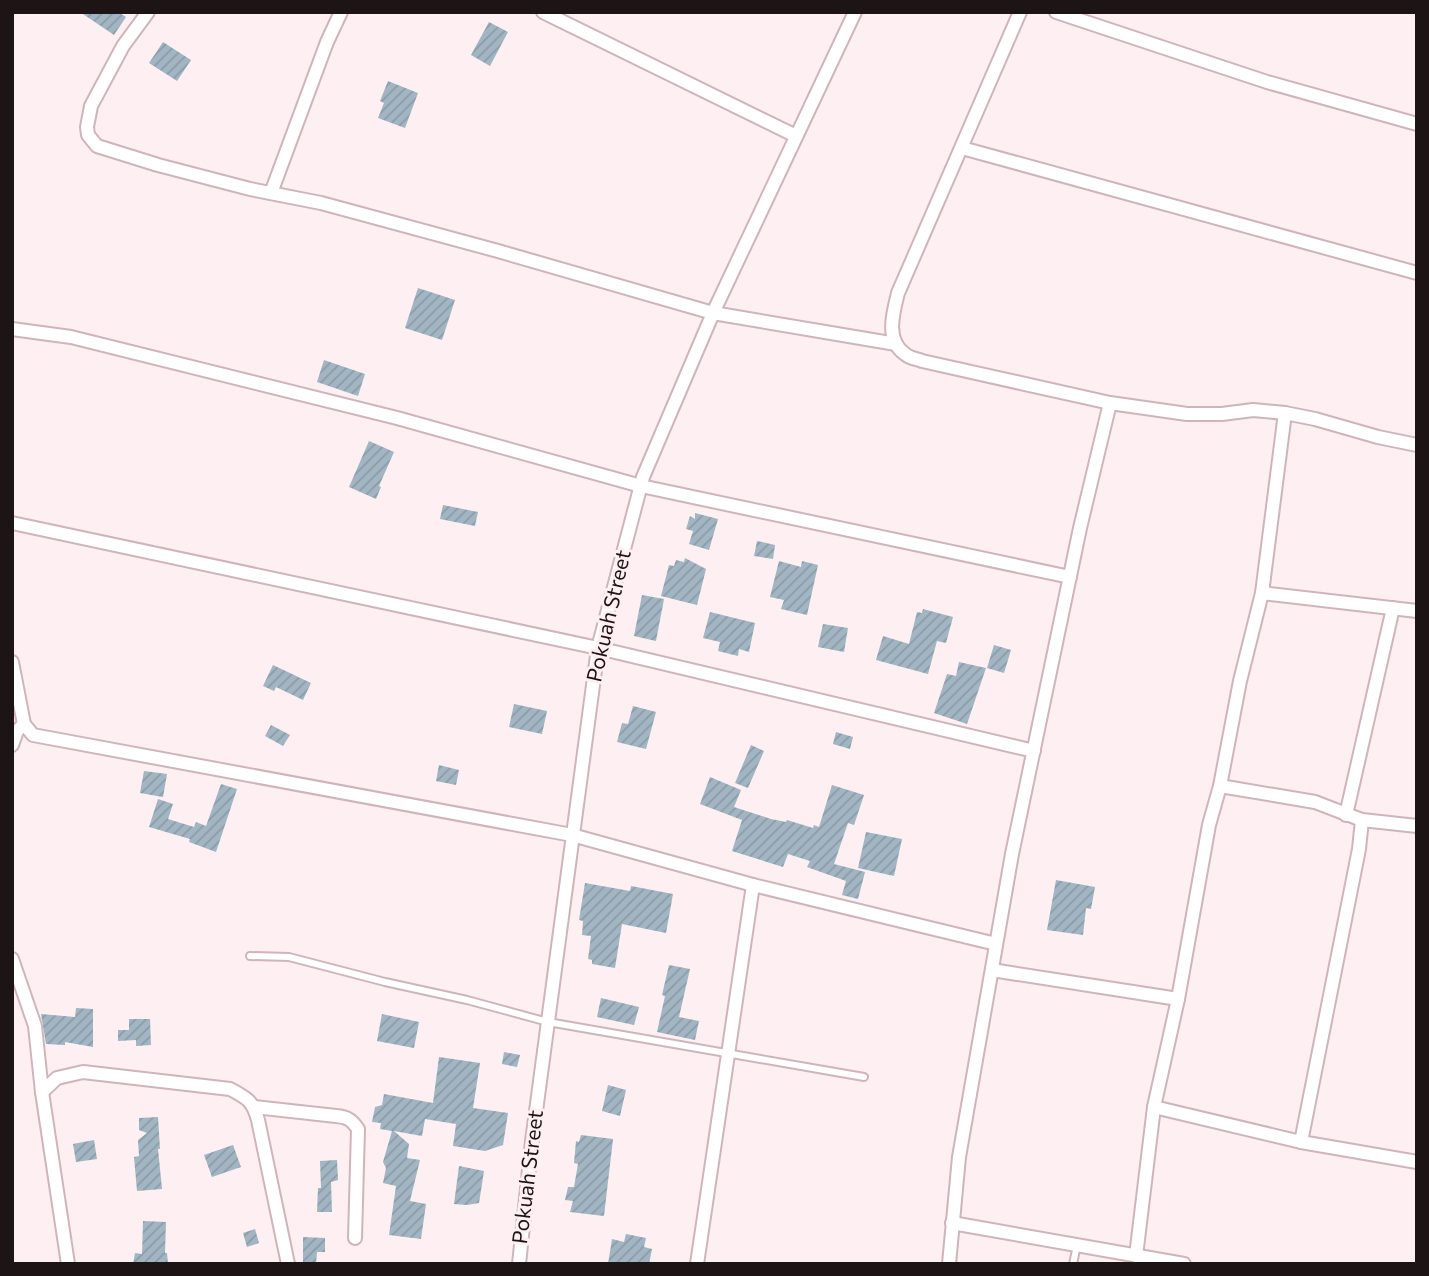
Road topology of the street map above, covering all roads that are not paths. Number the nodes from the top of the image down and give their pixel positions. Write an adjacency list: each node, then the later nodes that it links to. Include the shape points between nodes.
1 (148, 12): 10 (street, via 123,46 91,106 88,135 97,146)
2 (341, 12): 10 (street)
3 (543, 12): 8 (street)
4 (855, 12): 8 (street, Pokuah Street)
5 (1020, 12): 9 (street)
6 (1056, 12): 7 (street, via 1267,82)
7 (1417, 124)
8 (796, 136): 12 (street, Pokuah Street)
9 (962, 148): 11 (street); 14 (street, via 898,293 891,321)
10 (271, 193): 12 (street)
11 (1417, 273)
12 (713, 313): 14 (street); 18 (street, Pokuah Street)
13 (12, 329): 18 (street, via 71,337)
14 (896, 344): 15 (street, via 905,355 922,361)
15 (1110, 402): 16 (street, via 1187,414); 20 (street)
16 (1284, 413): 17 (street); 21 (street)
17 (1417, 445)
18 (641, 485): 20 (street); 24 (street, Pokuah Street)
19 (12, 523): 24 (street)
20 (1070, 577): 28 (street)
21 (1262, 593): 22 (street); 29 (street)
22 (1393, 608): 23 (street); 30 (street)
23 (1417, 611)
24 (598, 648): 28 (street); 33 (street, Pokuah Street)
25 (12, 662): 26 (street)
26 (24, 724): 27 (street); 33 (street, via 33,735 46,738)
27 (12, 746)
28 (1034, 751): 35 (street)
29 (1220, 786): 30 (street, via 1315,802); 39 (street)
30 (1346, 815): 31 (street)
31 (1362, 820): 32 (street); 46 (street)
32 (1417, 826)
33 (572, 835): 34 (street); 40 (street, Pokuah Street)
34 (753, 886): 35 (street); 41 (street)
35 (996, 944): 38 (street)
36 (250, 956): 40 (lane, via 289,957)
37 (12, 959): 43 (street, via 35,1026)
38 (992, 970): 39 (street); 48 (street, via 959,1157)
39 (1178, 999): 45 (street)
40 (548, 1022): 41 (lane); 54 (street, Pokuah Street)
41 (728, 1054): 42 (lane); 55 (street)
42 (864, 1077)
43 (42, 1092): 44 (street, via 57,1078 83,1072 230,1089); 52 (street)
44 (254, 1107): 49 (street, via 336,1115 354,1122 358,1129); 53 (street)
45 (1154, 1107): 46 (street); 51 (street)
46 (1301, 1142): 47 (street)
47 (1417, 1163)
48 (953, 1223): 50 (street); 56 (street)
49 (355, 1238)
50 (1077, 1245): 51 (street); 57 (lane)
51 (1136, 1256): 58 (street)
52 (68, 1264)
53 (288, 1264)
54 (519, 1264)
55 (697, 1264)
56 (949, 1264)
57 (1073, 1264)
58 (1184, 1264)

